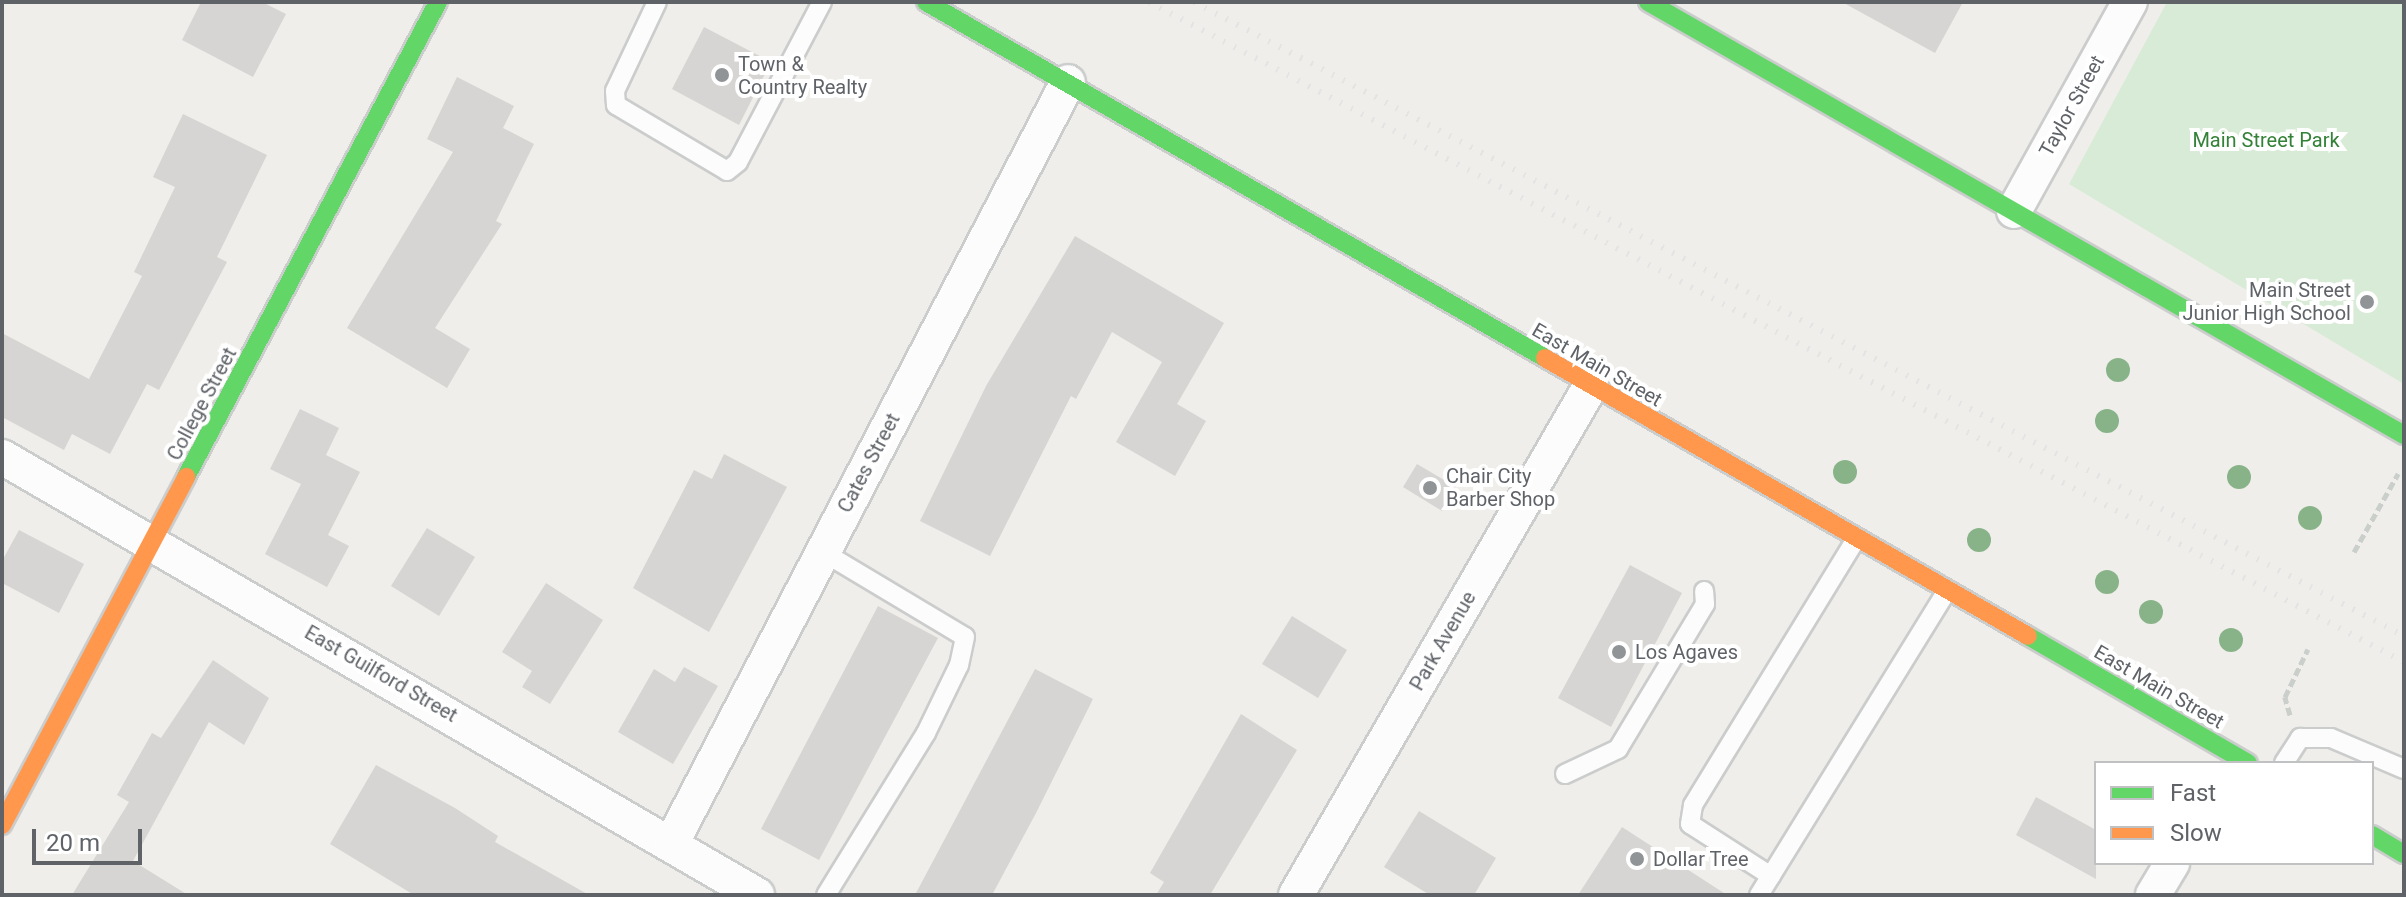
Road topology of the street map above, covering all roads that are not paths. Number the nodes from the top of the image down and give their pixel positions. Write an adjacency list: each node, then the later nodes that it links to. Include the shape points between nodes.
1 (438, 2): 13 (street, College Street)
2 (657, 2): 3 (lane, via 615,91 616,105 727,171 738,162)
3 (822, 2)
4 (926, 2): 7 (street, East Main Street)
5 (1648, 2): 8 (street)
6 (2130, 2): 8 (street, Taylor Street)
7 (1068, 82): 9 (street, East Main Street); 14 (street, Cates Street)
8 (2014, 211): 10 (street)
9 (1590, 387): 12 (street, East Main Street); 29 (street, Park Avenue)
10 (2404, 435)
11 (2, 457): 13 (street, East Guilford Street)
12 (1856, 539): 16 (street, East Main Street); 26 (lane, via 1693,805 1690,824)
13 (155, 541): 21 (street, College Street); 23 (street, East Guilford Street)
14 (823, 552): 23 (street, Cates Street); 28 (lane, via 965,637 959,665 926,733)
15 (1704, 591): 20 (lane, via 1705,604 1618,749)
16 (1947, 591): 17 (street, East Main Street); 26 (lane)
17 (2239, 761)
18 (2285, 761): 19 (lane, via 2300,738 2365,748)
19 (2404, 769)
20 (1565, 774)
21 (2, 825)
22 (2374, 836): 24 (street)
23 (671, 844): 27 (street, East Guilford Street)
24 (2404, 854)
25 (2171, 865): 31 (street)
26 (1771, 876): 30 (lane)
27 (757, 895)
28 (826, 895)
29 (1296, 895)
30 (1759, 895)
31 (2153, 895)

